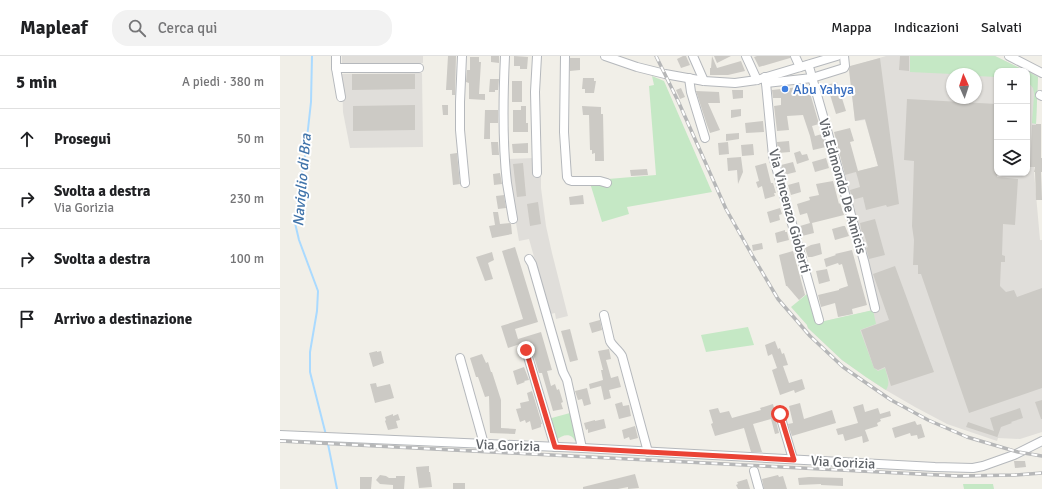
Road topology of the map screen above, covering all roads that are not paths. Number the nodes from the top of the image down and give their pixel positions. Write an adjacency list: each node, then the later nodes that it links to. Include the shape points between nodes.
1 (336, 56): 14 (street)
2 (462, 56): 24 (street, via 460,130)
3 (506, 56): 26 (street, via 505,159)
4 (537, 56): 23 (street)
5 (565, 56): 25 (street, via 564,132 567,177 572,181 600,181)
6 (605, 56): 17 (street, via 637,67)
7 (692, 56): 20 (street)
8 (746, 56): 19 (street, Via Vincenzo Gioberti)
9 (795, 56): 13 (street, Via Edmondo De Amicis)
10 (834, 56): 13 (street)
11 (844, 56): 18 (street, via 844,68)
12 (1009, 56): 16 (street)
13 (804, 66): 18 (street, Via Edmondo De Amicis); 19 (street)
14 (336, 68): 15 (street); 21 (street)
15 (419, 68)
16 (1042, 73)
17 (688, 78): 20 (street); 22 (street)
18 (812, 78): 19 (street); 28 (street, Via Edmondo De Amicis)
19 (763, 80): 20 (street, via 735,83); 30 (street, Via Vincenzo Gioberti, via 773,156)
20 (704, 82)
21 (341, 97)
22 (705, 138)
23 (537, 172)
24 (465, 183)
25 (607, 184)
26 (513, 219)
27 (529, 259): 38 (street, via 567,380)
28 (876, 308)
29 (604, 315): 39 (street, via 610,341 622,356)
30 (819, 320)
31 (526, 350): 37 (street)
32 (460, 358): 36 (street)
33 (780, 414): 40 (street)
34 (280, 435): 36 (street, Via Gorizia)
35 (1042, 442): 40 (street, Via Gorizia, via 991,464 973,468)
36 (484, 444): 37 (street, Via Gorizia)
37 (555, 447): 38 (street, Via Gorizia)
38 (582, 448): 39 (street, Via Gorizia)
39 (648, 452): 40 (street, Via Gorizia)
40 (794, 460)
41 (754, 471): 42 (street)
42 (759, 489)

